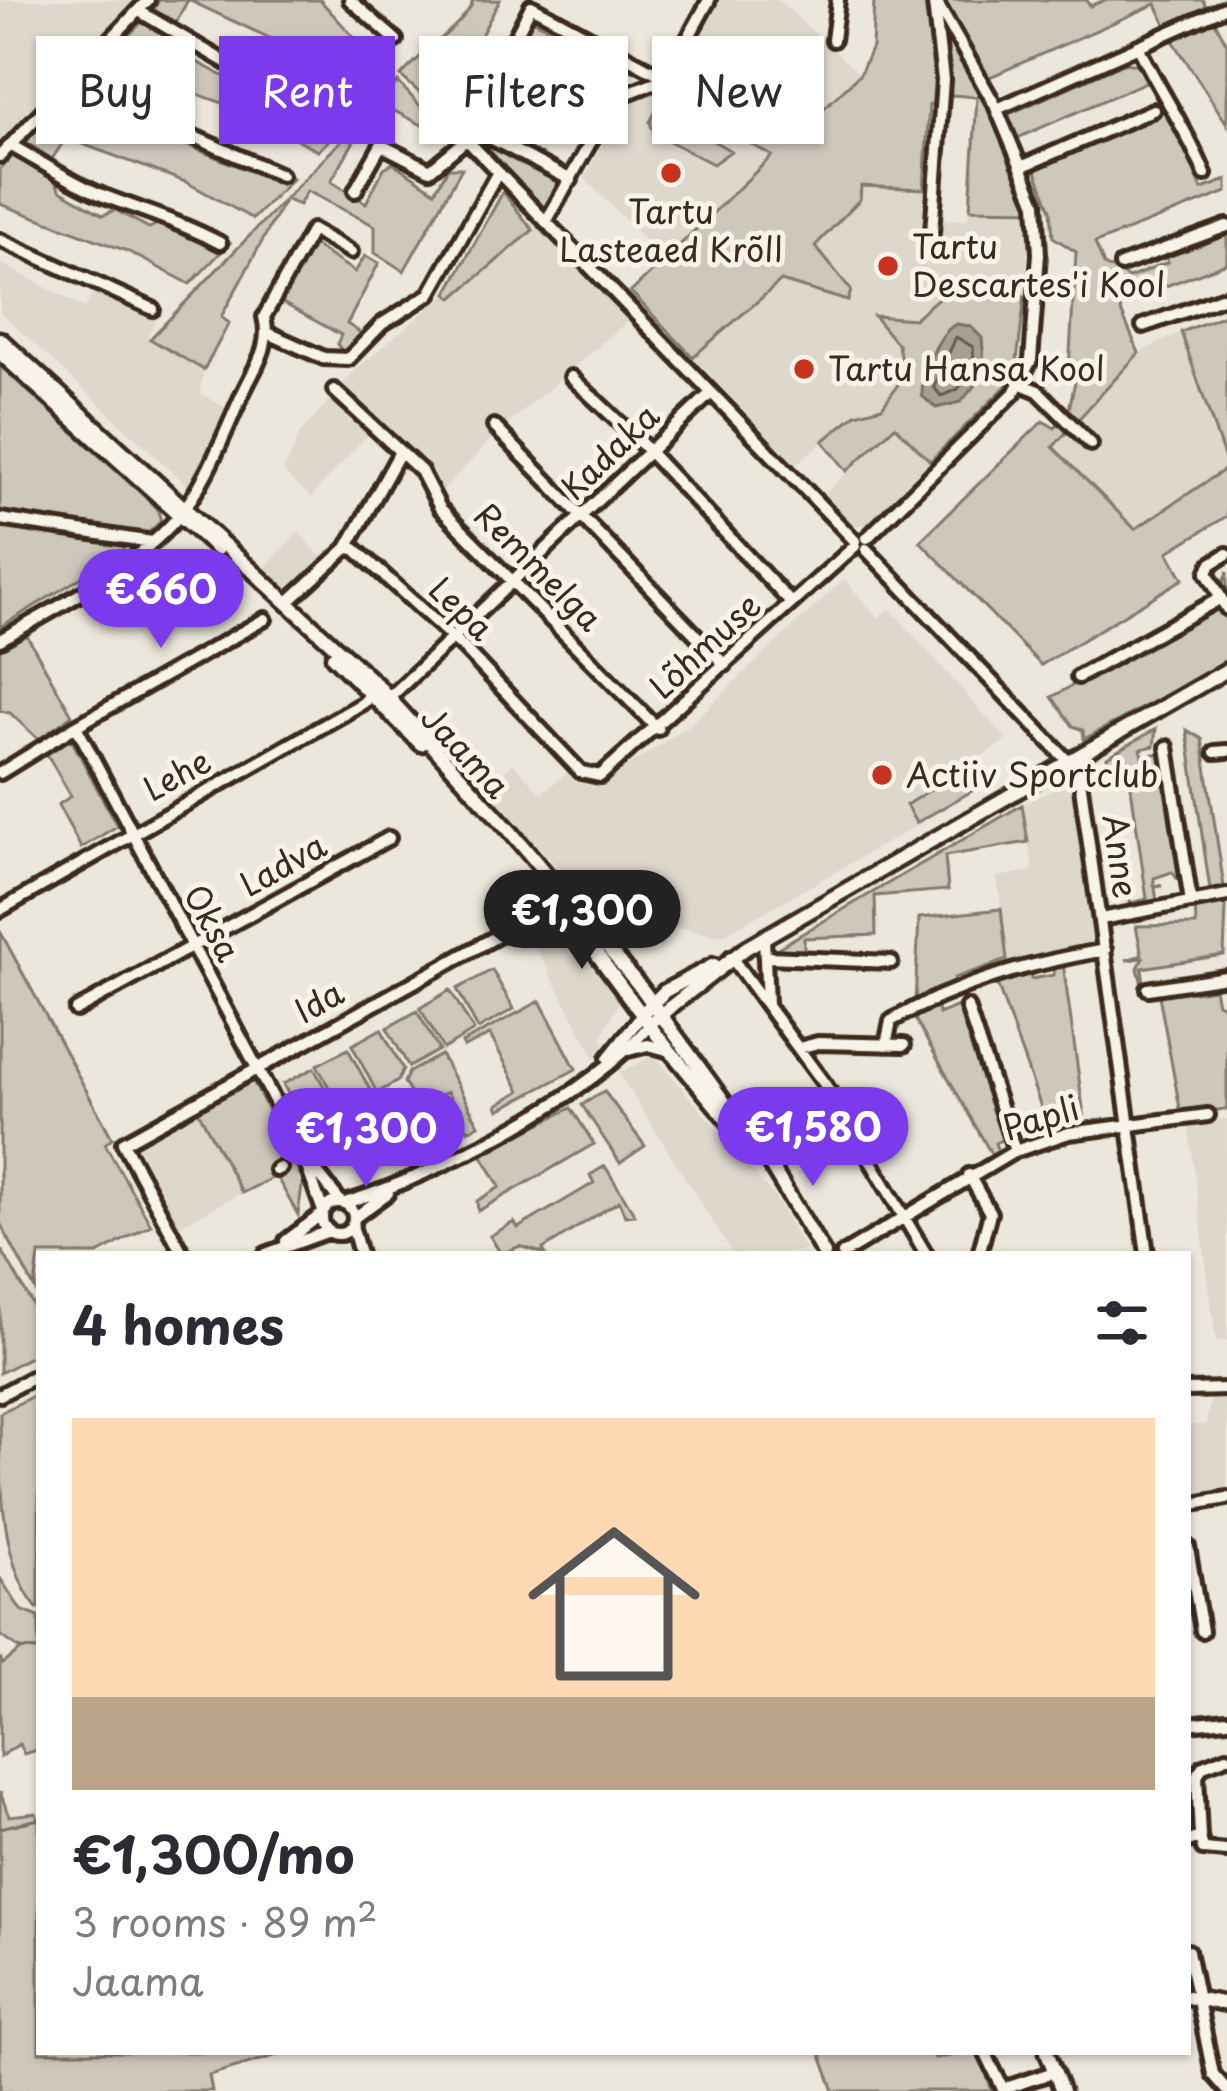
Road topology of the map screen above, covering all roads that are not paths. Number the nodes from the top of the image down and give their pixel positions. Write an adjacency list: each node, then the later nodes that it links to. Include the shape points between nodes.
1 (148, 0): 7 (street)
2 (350, 0): 12 (street)
3 (709, 0): 11 (street)
4 (838, 0): 13 (street)
5 (934, 0): 17 (street); 34 (street, via 943,80)
6 (1225, 6): 14 (street)
7 (139, 11): 8 (street); 15 (street)
8 (114, 36)
9 (515, 36): 10 (street, via 531,6)
10 (587, 36)
11 (689, 36)
12 (396, 40)
13 (833, 40)
14 (1138, 46): 17 (street); 28 (street)
15 (219, 57)
16 (652, 83): 30 (street, via 615,98)
17 (997, 109): 26 (street)
18 (1153, 110): 26 (street)
19 (36, 118): 24 (street)
20 (195, 137): 29 (street)
21 (458, 144): 31 (street, via 430,170 381,146)
22 (470, 144): 27 (street, Anne)
23 (501, 144): 30 (street)
24 (10, 146): 25 (street); 36 (street)
25 (0, 156)
26 (1021, 166): 46 (street, via 1039,228 1031,360)
27 (498, 172): 32 (street, Anne); 42 (street, via 430,295 382,324 348,359 324,358)
28 (1204, 174)
29 (281, 175)
30 (571, 181): 32 (street)
31 (355, 190)
32 (546, 222): 48 (street, Anne)
33 (1227, 226): 38 (street)
34 (932, 233)
35 (0, 240): 40 (street)
36 (220, 243)
37 (351, 252): 42 (street, via 312,230 264,317)
38 (1121, 265)
39 (1227, 296): 41 (street)
40 (153, 309)
41 (1143, 326)
42 (268, 333): 53 (street, via 236,414)
43 (0, 339): 53 (main road, Jaama)
44 (0, 353): 53 (main road, Jaama)
45 (571, 377): 52 (street)
46 (1021, 384): 50 (street); 57 (street, Lõhmuse)
47 (334, 391): 51 (street, Remmelga)
48 (711, 392): 52 (street, Kadaka); 57 (street, Anne)
49 (494, 426): 54 (street)
50 (1091, 444)
51 (400, 452): 58 (street); 60 (street, Remmelga, via 430,482 440,508)
52 (649, 452): 54 (street, Kadaka); 62 (street)
53 (181, 513): 56 (street); 61 (main road, Jaama); 70 (main road, Jaama)
54 (584, 515): 60 (street, Kadaka); 67 (street)
55 (0, 519): 56 (street)
56 (152, 542): 66 (street)
57 (861, 544): 62 (street, Lõhmuse); 75 (street, Anne)
58 (347, 548): 61 (street); 65 (street, Lepa, via 364,554)
59 (1227, 554): 63 (street, via 1208,574)
60 (515, 579): 65 (street, Kadaka); 73 (street, Remmelga)
61 (287, 603): 70 (main road, Jaama)
62 (791, 603): 67 (street, Lõhmuse)
63 (1224, 603): 69 (street)
64 (265, 620): 72 (street)
65 (453, 638): 71 (street, Kadaka); 77 (street, Lepa)
66 (0, 640)
67 (725, 665): 73 (street, Lõhmuse)
68 (1227, 670): 75 (main road)
69 (1078, 677)
70 (375, 690): 71 (main road, Jaama); 78 (street, Lehe); 97 (main road, Jaama)
71 (389, 698): 97 (main road, Jaama, via 547,873)
72 (79, 724): 76 (street); 78 (street, Oksa)
73 (658, 729): 77 (street, Lõhmuse, via 612,770)
74 (1166, 747): 81 (street)
75 (1069, 760): 84 (street, Anne, via 1083,785); 85 (main road)
76 (0, 773)
77 (589, 774)
78 (132, 830): 82 (street, Lehe); 86 (street, Oksa)
79 (389, 838): 86 (street, Ladva)
80 (1227, 896): 81 (street)
81 (1191, 902): 84 (street)
82 (0, 910)
83 (543, 910): 103 (street, Ida)
84 (1101, 920): 87 (street, Anne)
85 (764, 937): 88 (main road); 89 (street)
86 (193, 945): 96 (street, Ladva); 103 (street, Oksa)
87 (1105, 950): 98 (street, via 1014,967 926,1002 891,1021); 106 (street, Anne)
88 (731, 957): 92 (street); 97 (main road)
89 (768, 958): 90 (street); 92 (street)
90 (891, 962)
91 (1227, 976): 93 (street); 94 (street)
92 (760, 988): 100 (street)
93 (1148, 989)
94 (1227, 994)
95 (968, 1007): 107 (street)
96 (76, 1010)
97 (651, 1014): 101 (main road, Jaama); 102 (street); 104 (street); 121 (main road, Jaama, via 763,1154)
98 (886, 1045): 99 (street); 100 (street)
99 (904, 1046)
100 (799, 1048): 113 (street)
101 (669, 1050): 102 (street); 122 (main road, Jaama, via 767,1171)
102 (625, 1052): 104 (street)
103 (257, 1067): 108 (street, Oksa); 116 (street, Ida, via 123,1143)
104 (596, 1075): 110 (street)
105 (1208, 1115): 106 (street, Papli)
106 (1128, 1123): 107 (street, Papli); 126 (street, Anne)
107 (1015, 1151): 109 (street, Papli)
108 (302, 1153): 111 (street, Oksa); 112 (street, Oksa)
109 (969, 1175): 113 (street, Papli); 125 (street, via 990,1213)
110 (395, 1187): 111 (street); 114 (street)
111 (343, 1202): 112 (street); 114 (street, Oksa)
112 (322, 1212): 115 (street, Oksa); 117 (street)
113 (902, 1214): 123 (street, Papli); 124 (street)
114 (353, 1222): 115 (street); 120 (street)
115 (333, 1233): 118 (street); 119 (street)
116 (181, 1251)
117 (271, 1251)
118 (273, 1251)
119 (353, 1251)
120 (356, 1251)
121 (818, 1251)
122 (818, 1251)
123 (847, 1251)
124 (924, 1251)
125 (980, 1251)
126 (1147, 1251)
127 (36, 1376): 130 (street)
128 (1227, 1389): 129 (street)
129 (1191, 1390)
130 (0, 1395)
131 (1227, 1498): 132 (street)
132 (1191, 1504)
133 (1191, 1565): 134 (street)
134 (1202, 1631)
135 (1227, 1720): 136 (street)
136 (1191, 1724)
137 (1227, 1757): 138 (street, via 1197,1775)
138 (1194, 1839): 139 (street, via 1203,1849)
139 (1227, 1851)
140 (1193, 1998): 141 (main road); 145 (street, via 1213,2074)
141 (1227, 2004)
142 (986, 2055): 144 (street, via 1003,2090)
143 (1048, 2055): 144 (main road)
144 (1054, 2072): 146 (main road)
145 (1227, 2090)
146 (1061, 2091)

